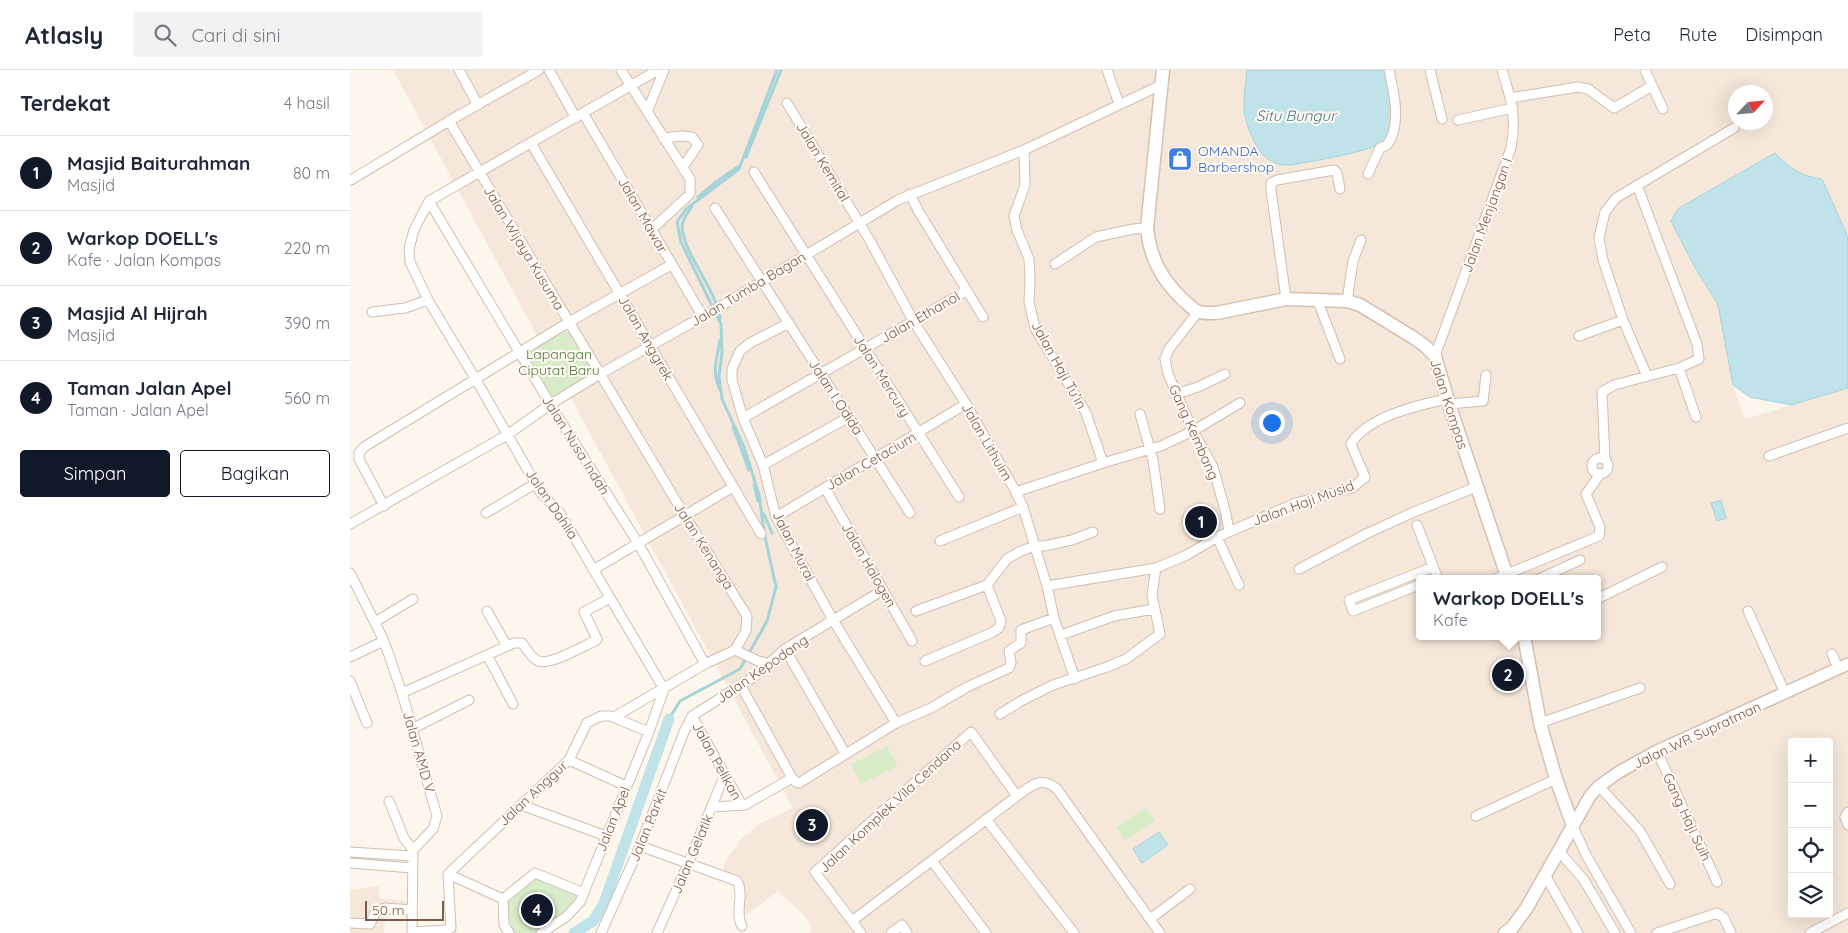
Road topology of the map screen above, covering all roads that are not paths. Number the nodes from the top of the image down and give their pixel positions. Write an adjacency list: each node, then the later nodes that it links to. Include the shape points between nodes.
1 (459, 70): 18 (street)
2 (539, 70): 18 (street)
3 (548, 70): 23 (street, Jalan Mawar)
4 (621, 70): 14 (street)
5 (658, 70): 14 (street)
6 (664, 70): 22 (street)
7 (1107, 70): 19 (street)
8 (1163, 70): 13 (main road)
9 (1389, 70): 34 (street, via 1396,116 1393,132 1387,145 1380,148)
10 (1430, 70): 24 (street)
11 (1502, 70): 16 (street, Jalan Menjangan I)
12 (1645, 70): 15 (street)
13 (1162, 85): 19 (street, Jalan Tumba Bagan); 42 (main road)
14 (631, 86): 22 (street); 23 (street)
15 (1652, 86): 16 (street, via 1614,108 1588,89 1578,87); 21 (street)
16 (1510, 98): 20 (street, Jalan Menjangan I)
17 (788, 103): 41 (street, Jalan Kemital)
18 (478, 104): 26 (street)
19 (1119, 104): 30 (street, Jalan Tumba Bagan)
20 (1513, 108): 25 (street); 67 (street, Jalan Menjangan I, via 1515,125 1511,148)
21 (1662, 109)
22 (647, 112): 28 (street)
23 (580, 116): 29 (street); 43 (street, Jalan Mawar)
24 (1442, 119)
25 (1458, 120)
26 (449, 121): 32 (street, Jalan Wijaya Kusuma); 35 (street)
27 (1731, 130): 36 (street)
28 (663, 138): 31 (street); 31 (street, via 682,136 692,138 698,144)
29 (531, 143): 32 (street); 50 (street, Jalan Anggrek)
30 (1024, 150): 38 (street, Jalan Tumba Bagan); 93 (street, Jalan Haji Tu’in, via 1025,185 1014,216 1028,259 1031,316 1086,414)
31 (682, 167): 43 (street, via 690,179 690,194)
32 (479, 172): 39 (street); 60 (street, Jalan Wijaya Kusuma)
33 (754, 172): 45 (street, Jalan Mercury)
34 (1368, 174)
35 (351, 180)
36 (1637, 185): 59 (street, via 1616,198 1605,212 1599,238); 69 (street, via 1698,344 1698,359)
37 (1340, 189): 51 (street, via 1334,170 1271,183)
38 (910, 194): 41 (street, Jalan Tumba Bagan); 49 (street)
39 (429, 201): 53 (street, Jalan Dahlia, via 414,230 409,249 410,262); 66 (street, Jalan Nusa Indah)
40 (715, 208): 48 (street, Jalan I Odida)
41 (859, 222): 45 (street, Jalan Tumba Bagan); 61 (street, Jalan Lithuim)
42 (1147, 228): 46 (street, via 1096,237); 56 (main road, via 1148,242 1157,267 1168,284)
43 (651, 230): 47 (street, Jalan Mawar)
44 (1361, 240): 54 (street, via 1353,261)
45 (806, 254): 48 (street, Jalan Tumba Bagan); 65 (street, Jalan Mercury)
46 (1054, 264)
47 (671, 265): 50 (street); 58 (street, Jalan Mawar)
48 (762, 281): 58 (street, Jalan Tumba Bagan); 62 (street, Jalan I Odida)
49 (966, 291): 57 (street); 61 (street, Jalan Ethanol)
50 (620, 293): 60 (street); 64 (street, Jalan Anggrek)
51 (1286, 299): 52 (main road, Jalan Kompas); 56 (main road, Jalan Kompas, via 1216,314)
52 (1317, 299): 54 (main road, Jalan Kompas); 68 (street)
53 (428, 300): 55 (street, via 405,308); 75 (street, Jalan Dahlia)
54 (1347, 301): 67 (main road, Jalan Kompas, via 1414,338)
55 (372, 312)
56 (1198, 312): 76 (street, Gang Kembang, via 1165,359)
57 (983, 316)
58 (702, 317): 64 (street, Jalan Tumba Bagan)
59 (1623, 320): 63 (street); 74 (street)
60 (569, 322): 66 (street); 70 (street, Jalan Wijaya Kusuma)
61 (914, 322): 65 (street, Jalan Ethanol); 80 (street, Jalan Lithuim)
62 (789, 323): 71 (street, Jalan I Odida); 84 (street, Jalan Murai, via 750,343 740,352 732,369 732,380)
63 (1579, 336)
64 (650, 345): 70 (street, Jalan Tumba Bagan); 97 (street, Jalan Anggrek)
65 (866, 349): 71 (street, Jalan Ethanol); 87 (street, Jalan Mercury)
66 (520, 352): 75 (street); 79 (street, Jalan Nusa Indah)
67 (1435, 356): 77 (main road, Jalan Kompas)
68 (1340, 359)
69 (1679, 368): 74 (street); 83 (street)
70 (600, 374): 79 (street, Jalan Tumba Bagan); 107 (street, Jalan Kenanga)
71 (821, 374): 82 (street, Jalan I Odida); 84 (street, Jalan Ethanol)
72 (1225, 374): 76 (street)
73 (1486, 375): 77 (street, via 1483,401)
74 (1647, 376): 92 (street, via 1614,385 1602,392)
75 (475, 378): 88 (street, Jalan Dahlia); 102 (street, via 360,450 359,459)
76 (1176, 394): 86 (street, Gang Kembang)
77 (1448, 401): 98 (main road, Jalan Kompas); 112 (street, Jalan Haji Musid, via 1408,408 1356,435 1352,444 1365,477 1352,488 1296,503)
78 (1240, 403): 86 (street)
79 (551, 404): 88 (street, Jalan Tumba Bagan); 116 (street, Jalan Nusa Indah)
80 (966, 404): 87 (street, Jalan Cetacium); 100 (street, Jalan Lithuim)
81 (1140, 414): 89 (street)
82 (849, 417): 91 (street, Jalan I Odida); 94 (street)
83 (1696, 417)
84 (743, 418): 94 (street, Jalan Murai)
85 (1848, 428): 90 (street)
86 (1193, 431): 89 (street); 112 (street, Gang Kembang, via 1213,467)
87 (919, 434): 91 (street, Jalan Cetacium); 101 (street, Jalan Mercury)
88 (507, 435): 96 (street, Jalan Dahlia); 102 (street, Jalan Tumba Bagan)
89 (1150, 450): 93 (street); 104 (street)
90 (1769, 456)
91 (876, 459): 99 (street, Jalan Cetacium); 106 (street, Jalan I Odida)
92 (1605, 459): 95 (street, via 1608,469); 95 (street, via 1599,458 1592,464 1594,472)
93 (1103, 463): 100 (street)
94 (763, 465): 108 (street, Jalan Murai)
95 (1600, 474): 128 (street, via 1586,494 1600,527 1600,536)
96 (535, 484): 105 (street); 123 (street, Jalan Dahlia, via 560,513)
97 (733, 487): 107 (street); 113 (street, Jalan Anggrek)
98 (1476, 487): 122 (street, via 1368,532); 127 (main road, Jalan Kompas)
99 (825, 488): 108 (street, Jalan Cetacium); 135 (street, Jalan Halogen)
100 (1016, 492): 103 (street, Jalan Lithuim)
101 (959, 497)
102 (384, 506): 109 (street, Jalan Tumba Bagan)
103 (1022, 507): 115 (street); 117 (street, Jalan Lithuim)
104 (1160, 509)
105 (486, 513)
106 (910, 513)
107 (685, 516): 116 (street); 152 (street, Jalan Kenanga, via 747,616)
108 (776, 517): 144 (street, Jalan Murai)
109 (350, 524)
110 (1417, 525): 119 (street)
111 (1094, 532): 117 (street, via 1072,540)
112 (1229, 532): 114 (street, Jalan Haji Musid)
113 (761, 534)
114 (1217, 537): 121 (street, Jalan Haji Musid); 132 (street)
115 (940, 542)
116 (638, 543): 123 (street); 157 (street, Jalan Nusa Indah)
117 (1035, 546): 131 (street, via 1006,559); 133 (street, Jalan Lithuim)
118 (1580, 560): 129 (street)
119 (1433, 567): 125 (street); 126 (street)
120 (1662, 567): 136 (street)
121 (1156, 568): 133 (street, Jalan Haji Musid); 139 (street, via 1152,585)
122 (1299, 569)
123 (594, 570): 137 (street, Jalan Dahlia)
124 (350, 573): 145 (street, Jalan AMD V)
125 (1421, 575)
126 (1436, 575)
127 (1502, 575)
128 (1508, 575)
129 (1548, 575)
130 (1416, 577): 134 (street, via 1349,600 1354,611)
131 (987, 585): 141 (street); 156 (street, via 1001,621 999,628)
132 (1240, 585)
133 (1047, 586): 143 (street, Jalan Lithuim)
134 (1416, 586)
135 (883, 590): 144 (street, Jalan Kepodang); 149 (street, Jalan Halogen)
136 (1601, 597)
137 (610, 598): 150 (street, via 584,612 597,639 595,641 544,662 536,660 520,642); 163 (street, Jalan Dahlia)
138 (413, 599): 145 (street)
139 (1154, 609): 146 (street, via 1114,616); 160 (street, via 1160,634 1126,659)
140 (487, 611): 150 (street)
141 (916, 611)
142 (1748, 611): 166 (street)
143 (1054, 618): 146 (street, Jalan Lithuim); 173 (street, via 1021,630 1021,643 1009,651 1009,668)
144 (833, 620): 151 (street, Jalan Kepodang); 173 (street, Jalan Murai)
145 (375, 622): 148 (street, Jalan AMD V)
146 (1061, 635): 160 (street, Jalan Lithuim)
147 (1525, 640): 174 (main road)
148 (384, 641): 155 (street); 165 (street, Jalan AMD V)
149 (912, 641)
150 (507, 646): 154 (street)
151 (785, 649): 158 (street, Jalan Kepodang); 178 (street)
152 (739, 652): 157 (street); 158 (street)
153 (1832, 654): 159 (street)
154 (487, 655): 165 (street); 168 (street)
155 (350, 657)
156 (925, 661)
157 (705, 664): 163 (street)
158 (770, 664): 162 (street, Jalan Kepodang)
159 (1843, 666): 166 (street, Jalan WR Supratman)
160 (1075, 679): 169 (street, via 1038,692)
161 (350, 681): 172 (street)
162 (741, 686): 170 (street, Jalan Kepodang); 182 (street)
163 (664, 688): 171 (street, Jalan Anggur); 176 (street, Jalan Apel)
164 (1640, 688): 174 (street)
165 (402, 693): 175 (street, Jalan AMD V)
166 (1785, 693): 177 (street, Jalan WR Supratman)
167 (469, 700): 175 (street)
168 (514, 704)
169 (1000, 714)
170 (692, 716): 180 (street, Jalan Pelikan); 196 (street, Jalan Parkit)
171 (614, 717): 176 (street); 179 (street, Jalan Anggur, via 601,716 586,723)
172 (367, 723)
173 (896, 723): 178 (street)
174 (1540, 723): 181 (main road)
175 (412, 729): 199 (street, Jalan AMD V, via 437,816 433,829)
176 (649, 732): 183 (street, Jalan Apel)
177 (1657, 751): 184 (street, Jalan WR Supratman); 206 (street, Gang Haji Suih)
178 (845, 753): 182 (street, via 800,782)
179 (569, 760): 183 (street); 187 (street, Jalan Anggur)
180 (725, 774): 188 (street, Jalan Pelikan); 189 (street, Jalan Gelatik)
181 (1556, 779): 191 (street); 194 (main road)
182 (794, 780): 188 (street)
183 (626, 786): 195 (street, Jalan Apel)
184 (1599, 786): 194 (street, Jalan WR Supratman); 207 (street, via 1640,831)
185 (1017, 796): 192 (street); 213 (street, via 1040,782 1057,789); 214 (street, Jalan Komplek Vila Cendana, via 971,732 815,872)
186 (389, 801): 199 (street)
187 (521, 805): 195 (street); 204 (street, Jalan Anggur)
188 (742, 805): 189 (street)
189 (712, 807): 202 (street, Jalan Gelatik)
190 (1848, 812): 193 (street, via 1845,818)
191 (1476, 816)
192 (986, 819): 200 (street); 226 (street)
193 (1848, 825)
194 (1573, 826): 197 (main road, Jalan WR Supratman); 231 (street)
195 (606, 836): 209 (street, Jalan Apel)
196 (640, 846): 202 (street); 220 (street, Jalan Parkit)
197 (1558, 850): 205 (main road, Jalan WR Supratman); 230 (street, via 1584,880)
198 (350, 852): 199 (street)
199 (412, 853): 203 (street)
200 (932, 861): 214 (street); 225 (street)
201 (350, 863): 203 (street)
202 (688, 864): 216 (street, via 737,881); 221 (street, Jalan Gelatik)
203 (412, 868): 211 (street)
204 (448, 874): 210 (street); 217 (street, via 451,928)
205 (1545, 874): 228 (main road, Jalan WR Supratman, via 1526,909); 229 (street)
206 (1717, 882)
207 (1670, 884)
208 (1190, 889): 213 (street)
209 (584, 893): 210 (street, via 535,873); 219 (street, Jalan Apel, via 573,911)
210 (503, 899): 218 (street, via 504,925)
211 (412, 910): 215 (street, via 385,908 376,911 370,924); 217 (street)
212 (1848, 913): 234 (street)
213 (1150, 919): 227 (street)
214 (852, 921): 222 (street, Jalan Komplek Vila Cendana)
215 (350, 923)
216 (742, 926)
217 (412, 933)
218 (509, 933)
219 (541, 933)
220 (601, 933)
221 (657, 933)
222 (861, 933)
223 (892, 933): 224 (street, via 902,925)
224 (908, 933)
225 (986, 933)
226 (1074, 933)
227 (1160, 933)
228 (1506, 933)
229 (1578, 933)
230 (1615, 933)
231 (1631, 933)
232 (1658, 933): 233 (street, via 1717,913 1724,918)
233 (1732, 933)
234 (1810, 933)

